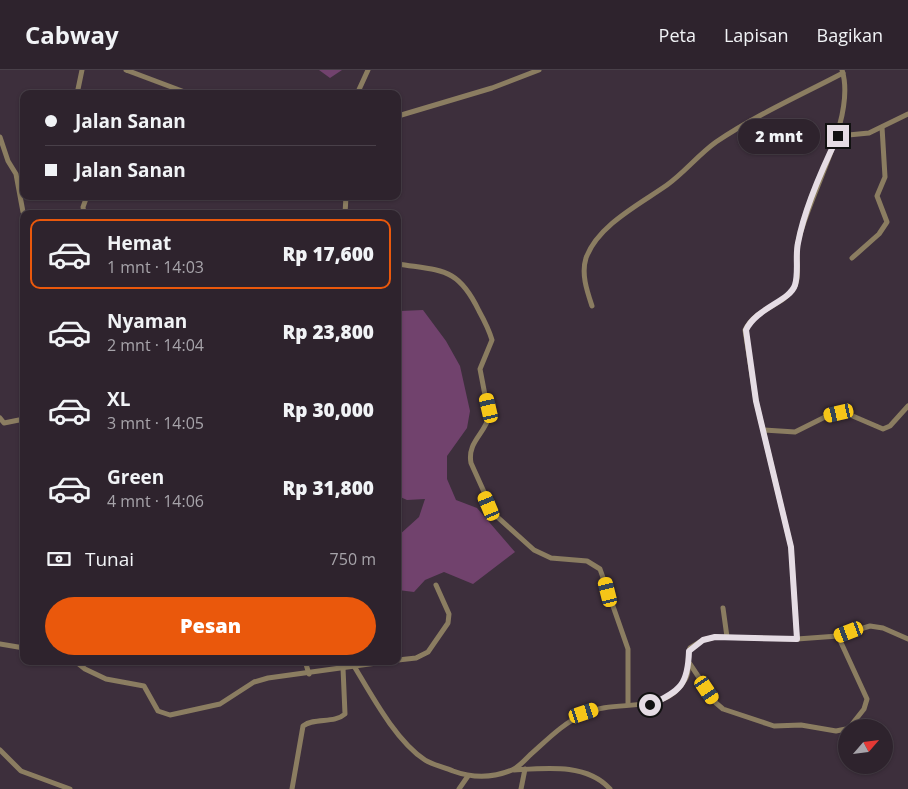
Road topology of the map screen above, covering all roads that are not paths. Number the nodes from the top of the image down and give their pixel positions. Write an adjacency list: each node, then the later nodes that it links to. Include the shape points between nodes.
1 (82, 70): 6 (street)
2 (126, 70): 7 (street)
3 (368, 70): 8 (street)
4 (539, 70): 10 (street, via 492,88)
5 (843, 72): 12 (street, via 845,93); 17 (street, via 716,142 673,180 612,225 586,259 585,282)
6 (78, 90)
7 (179, 90)
8 (359, 90)
9 (908, 114): 11 (street)
10 (401, 115)
11 (882, 127): 12 (street, via 859,136); 15 (street, via 885,177 877,196 886,222 879,234)
12 (838, 136): 21 (street, via 825,163 798,243 795,285 787,295 756,315 746,330 756,401)
13 (0, 137): 14 (street, via 16,174)
14 (20, 196)
15 (852, 258)
16 (401, 264): 38 (street, via 450,274 472,296 492,340 480,369 489,416 473,442 471,463 494,514 534,550 551,558 587,561 600,569 628,649)
17 (592, 306)
18 (908, 406): 21 (street, via 890,426 883,429 839,413 795,432)
19 (0, 418): 20 (street, via 4,423)
20 (20, 420)
21 (764, 430): 26 (street, via 791,547)
22 (436, 585): 30 (street, via 450,614 448,624 428,652)
23 (723, 608): 25 (street)
24 (838, 636): 26 (street); 27 (street, via 859,628 876,627); 39 (street, via 867,700)
25 (727, 637): 26 (street); 31 (street, via 709,637 694,646 689,651)
26 (797, 639)
27 (908, 639)
28 (0, 644): 29 (street)
29 (20, 647)
30 (401, 660)
31 (690, 664): 38 (street, via 680,687 664,699 650,705); 40 (street, via 723,709 774,726 801,725)
32 (80, 665): 37 (street, via 106,679 144,686 158,711 170,715 220,704 262,679)
33 (306, 665): 37 (street)
34 (361, 665): 35 (street)
35 (354, 666): 36 (street); 44 (street, via 393,727 420,756)
36 (344, 668): 37 (street); 46 (street, via 345,714 303,726)
37 (309, 674)
38 (628, 704): 43 (street, via 584,713 566,724)
39 (856, 719)
40 (838, 730)
41 (0, 750): 45 (street, via 21,770)
42 (525, 769): 43 (street); 48 (street); 49 (street, via 582,771)
43 (514, 770): 44 (street)
44 (468, 776): 47 (street)
45 (70, 789)
46 (292, 789)
47 (459, 789)
48 (521, 789)
49 (610, 789)

